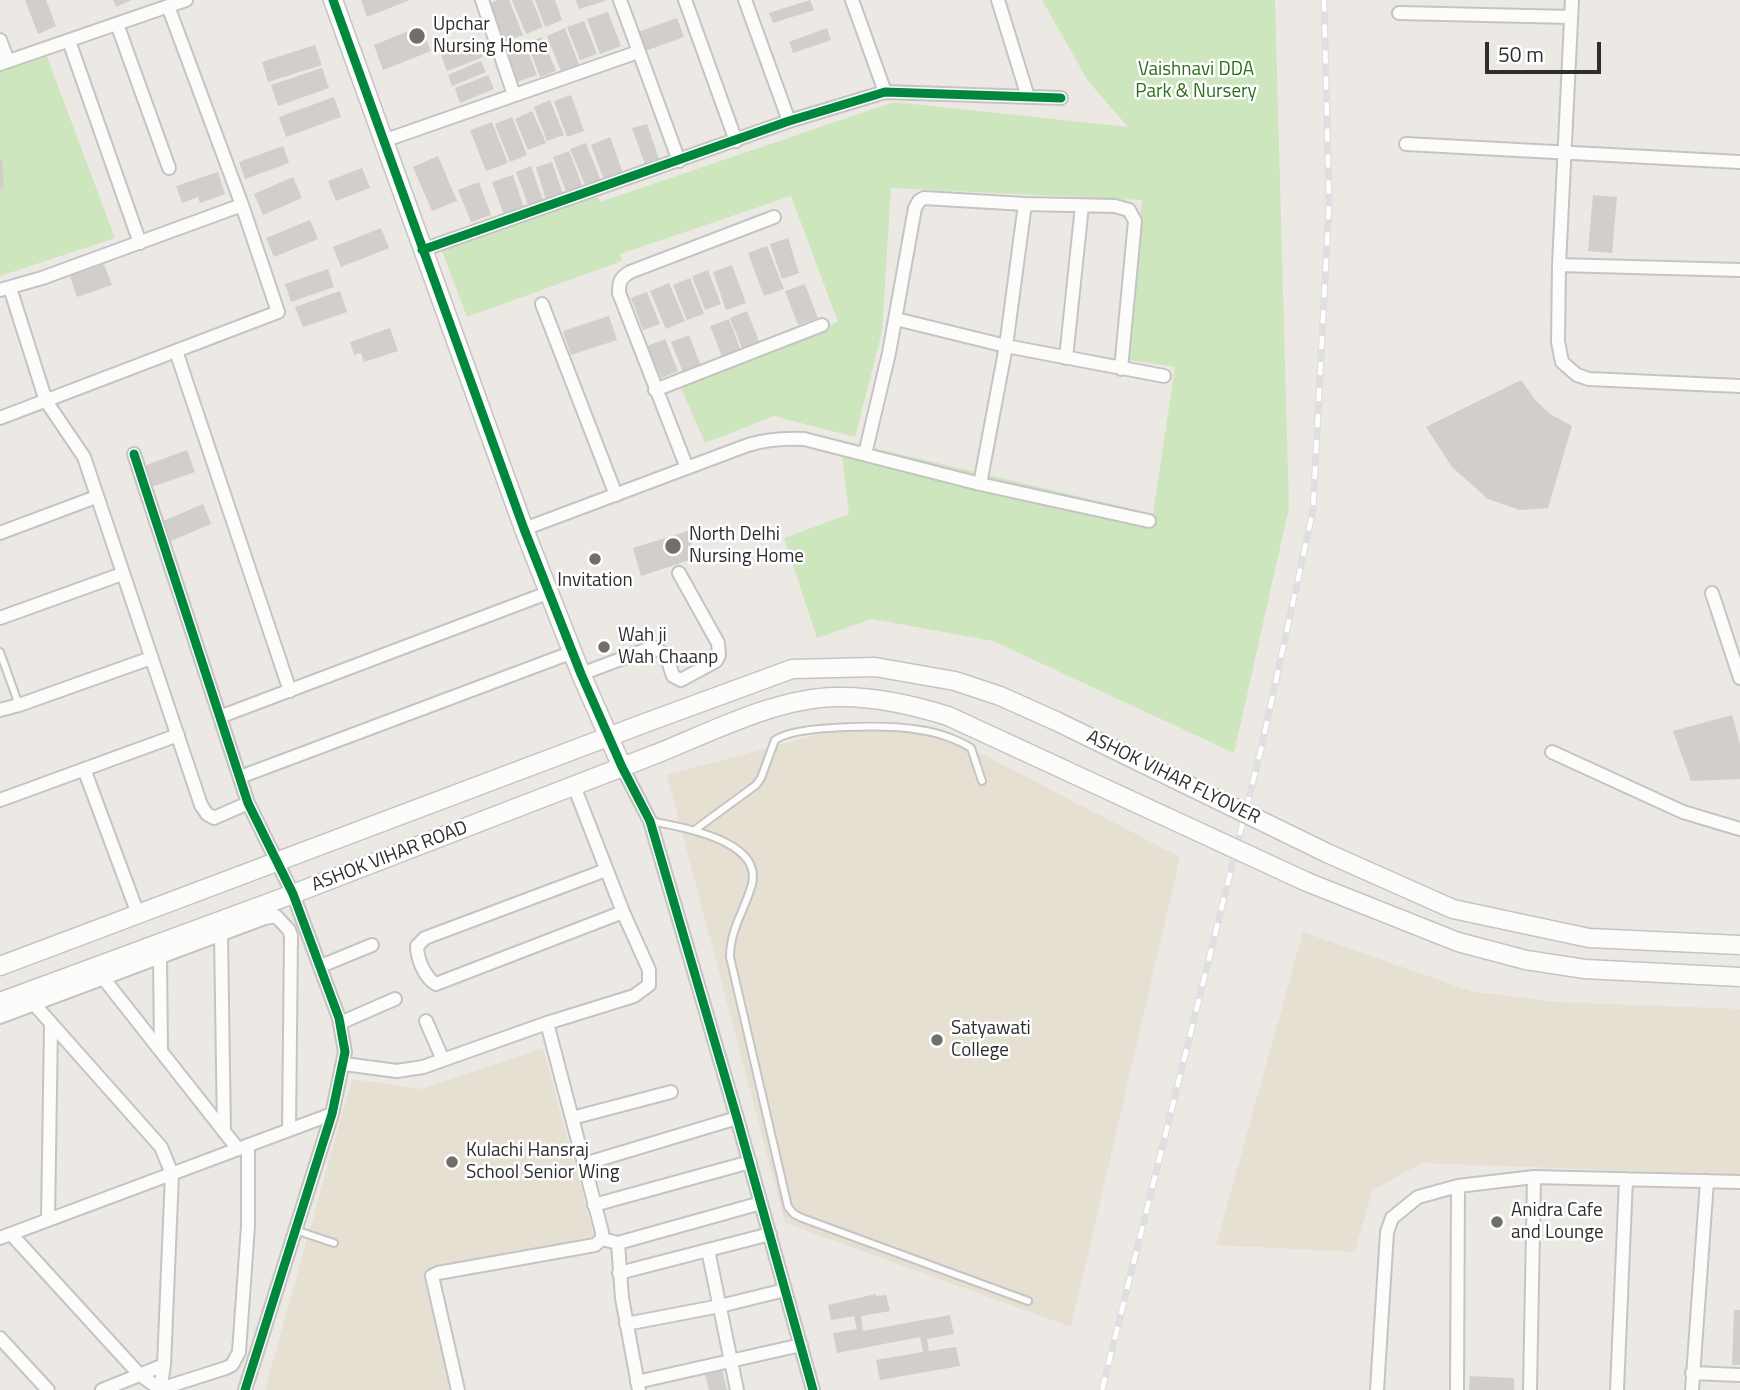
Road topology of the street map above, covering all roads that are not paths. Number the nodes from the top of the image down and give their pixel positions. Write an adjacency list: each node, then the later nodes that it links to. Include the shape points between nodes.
1 (186, 0): 10 (street)
2 (333, 0): 23 (main road)
3 (482, 0): 19 (street)
4 (620, 0): 16 (street)
5 (685, 0): 24 (street)
6 (745, 0): 22 (street)
7 (852, 0): 18 (street)
8 (998, 0): 20 (street)
9 (1572, 0): 12 (street)
10 (168, 6): 13 (street); 30 (street)
11 (1399, 13): 12 (street)
12 (1571, 17): 26 (street)
13 (117, 24): 15 (street); 29 (street)
14 (0, 40): 17 (street)
15 (69, 40): 17 (street); 34 (street)
16 (638, 52): 19 (street); 27 (street)
17 (4, 63)
18 (884, 92): 20 (street); 22 (street)
19 (514, 95): 23 (street)
20 (1028, 97): 21 (street)
21 (1061, 98)
22 (789, 121): 24 (street)
23 (383, 141): 35 (main road)
24 (736, 141): 27 (street)
25 (1406, 144): 26 (street)
26 (1564, 153): 28 (street); 36 (street)
27 (680, 161): 35 (street)
28 (1740, 162)
29 (169, 168)
30 (242, 205): 34 (street); 43 (street, via 278,312)
31 (1025, 205): 32 (street); 40 (street, via 919,201); 42 (street)
32 (1082, 206): 44 (street); 45 (street, via 1122,208 1135,221)
33 (774, 217): 48 (street, via 622,278 619,293)
34 (140, 243): 38 (street)
35 (422, 250): 58 (main road)
36 (1559, 265): 37 (street); 47 (street, via 1559,351 1562,362 1577,375)
37 (1740, 270)
38 (5, 289): 49 (street)
39 (542, 303): 55 (street)
40 (896, 319): 42 (street); 52 (street)
41 (822, 325): 48 (street)
42 (1006, 346): 44 (street); 54 (street)
43 (176, 351): 49 (street); 70 (street)
44 (1066, 358): 45 (street)
45 (1121, 369): 46 (street)
46 (1164, 376)
47 (1740, 386)
48 (655, 390): 53 (street)
49 (46, 401): 50 (street); 56 (street, via 84,457)
50 (0, 418)
51 (134, 454): 73 (street)
52 (865, 454): 53 (street, via 804,439 767,439); 54 (street)
53 (687, 468): 55 (street)
54 (981, 484): 57 (street)
55 (616, 495): 58 (street)
56 (96, 496): 59 (street); 61 (street)
57 (1149, 521)
58 (524, 529): 62 (main road)
59 (0, 533)
60 (679, 573): 68 (street, via 718,643 716,661 681,680 673,676 666,655 653,647)
61 (122, 574): 64 (street); 67 (street)
62 (550, 592): 66 (main road); 70 (street)
63 (1712, 593): 69 (street)
64 (0, 618)
65 (0, 652): 71 (lane)
66 (573, 652): 68 (main road); 79 (street)
67 (151, 658): 71 (street); 74 (street)
68 (580, 674): 75 (main road)
69 (1740, 678)
70 (290, 691): 73 (street)
71 (19, 705): 72 (street)
72 (0, 710)
73 (222, 716): 79 (street)
74 (178, 735): 78 (street); 83 (street, via 207,814 214,818)
75 (608, 737): 77 (main road); 87 (main road, ASHOK VIHAR ROAD); 94 (main road, ASHOK VIHAR FLYOVER, bridge, via 792,669 875,667 955,681 1045,716 1453,909 1589,938)
76 (1552, 752): 85 (street, via 1683,812)
77 (622, 767): 81 (main road, ASHOK VIHAR ROAD); 84 (street); 98 (main road, ASHOK VIHAR FLYOVER, bridge, via 790,704 836,696 900,704 948,716 1307,882 1458,942 1585,969)
78 (85, 769): 82 (street); 91 (street)
79 (240, 777): 83 (street)
80 (982, 781): 86 (lane, via 971,748 923,730 841,727 796,733 775,740 756,785)
81 (573, 786): 88 (street); 89 (main road, ASHOK VIHAR ROAD)
82 (0, 800)
83 (248, 803): 87 (street)
84 (650, 821): 86 (lane); 114 (street)
85 (1740, 828)
86 (695, 829): 138 (lane, via 732,846 751,870 752,885 733,932 730,957 788,1207 802,1218)
87 (279, 861): 89 (street); 91 (main road, ASHOK VIHAR ROAD)
88 (606, 870): 90 (street); 90 (street, via 425,938 417,952 427,976 436,984)
89 (293, 894): 96 (street); 101 (main road, ASHOK VIHAR ROAD)
90 (623, 912): 106 (street, via 649,970 649,985 634,996)
91 (138, 914): 97 (main road, ASHOK VIHAR ROAD)
92 (221, 934): 95 (street); 115 (street, via 271,915 289,930); 116 (street)
93 (372, 945): 96 (street)
94 (1740, 945)
95 (160, 957): 99 (street); 108 (street)
96 (321, 965): 105 (street)
97 (0, 966)
98 (1740, 977)
99 (104, 979): 102 (street); 108 (street)
100 (395, 999): 105 (street)
101 (0, 1002)
102 (34, 1004): 103 (street); 107 (street)
103 (0, 1017)
104 (426, 1021): 109 (street)
105 (340, 1023): 110 (street)
106 (547, 1023): 109 (street); 113 (street)
107 (51, 1025): 120 (street, via 161,1147); 128 (street)
108 (160, 1051): 116 (street)
109 (443, 1060): 110 (street, via 408,1071)
110 (344, 1064): 112 (street)
111 (671, 1092): 113 (street)
112 (332, 1114): 115 (street); 129 (street)
113 (572, 1118): 119 (street)
114 (737, 1118): 118 (street); 119 (street)
115 (289, 1129): 117 (street)
116 (224, 1132): 117 (street)
117 (243, 1147): 120 (street); 149 (street, via 248,1226 239,1352 226,1368)
118 (750, 1161): 126 (street); 127 (street)
119 (584, 1164): 127 (street)
120 (172, 1174): 128 (street); 144 (street)
121 (1534, 1177): 122 (street); 125 (street); 158 (street)
122 (1626, 1179): 123 (street); 159 (street)
123 (1707, 1181): 124 (street); 145 (street)
124 (1740, 1182)
125 (1458, 1186): 156 (street, via 1418,1197 1392,1218 1384,1255); 157 (street)
126 (761, 1203): 130 (street); 134 (street)
127 (594, 1205): 132 (street)
128 (48, 1220): 131 (street)
129 (295, 1230): 133 (lane); 152 (street)
130 (770, 1234): 135 (street); 137 (street)
131 (6, 1236): 146 (street)
132 (602, 1239): 134 (street); 153 (street, via 595,1245 432,1276)
133 (334, 1242)
134 (618, 1243): 136 (street)
135 (708, 1250): 136 (street); 139 (street)
136 (619, 1273): 140 (street)
137 (785, 1290): 139 (street); 142 (street)
138 (1028, 1301)
139 (720, 1306): 140 (street); 143 (street)
140 (626, 1324): 148 (street)
141 (0, 1338): 150 (street)
142 (801, 1345): 143 (street); 155 (street)
143 (731, 1362): 148 (street); 154 (street)
144 (164, 1365): 146 (street); 149 (street)
145 (1692, 1373): 147 (street); 160 (street)
146 (139, 1374): 149 (street); 151 (street)
147 (1740, 1375)
148 (638, 1386)
149 (160, 1389)
150 (47, 1390)
151 (102, 1390)
152 (245, 1390)
153 (458, 1390)
154 (737, 1390)
155 (813, 1390)
156 (1377, 1390)
157 (1457, 1390)
158 (1530, 1390)
159 (1617, 1390)
160 (1692, 1390)

